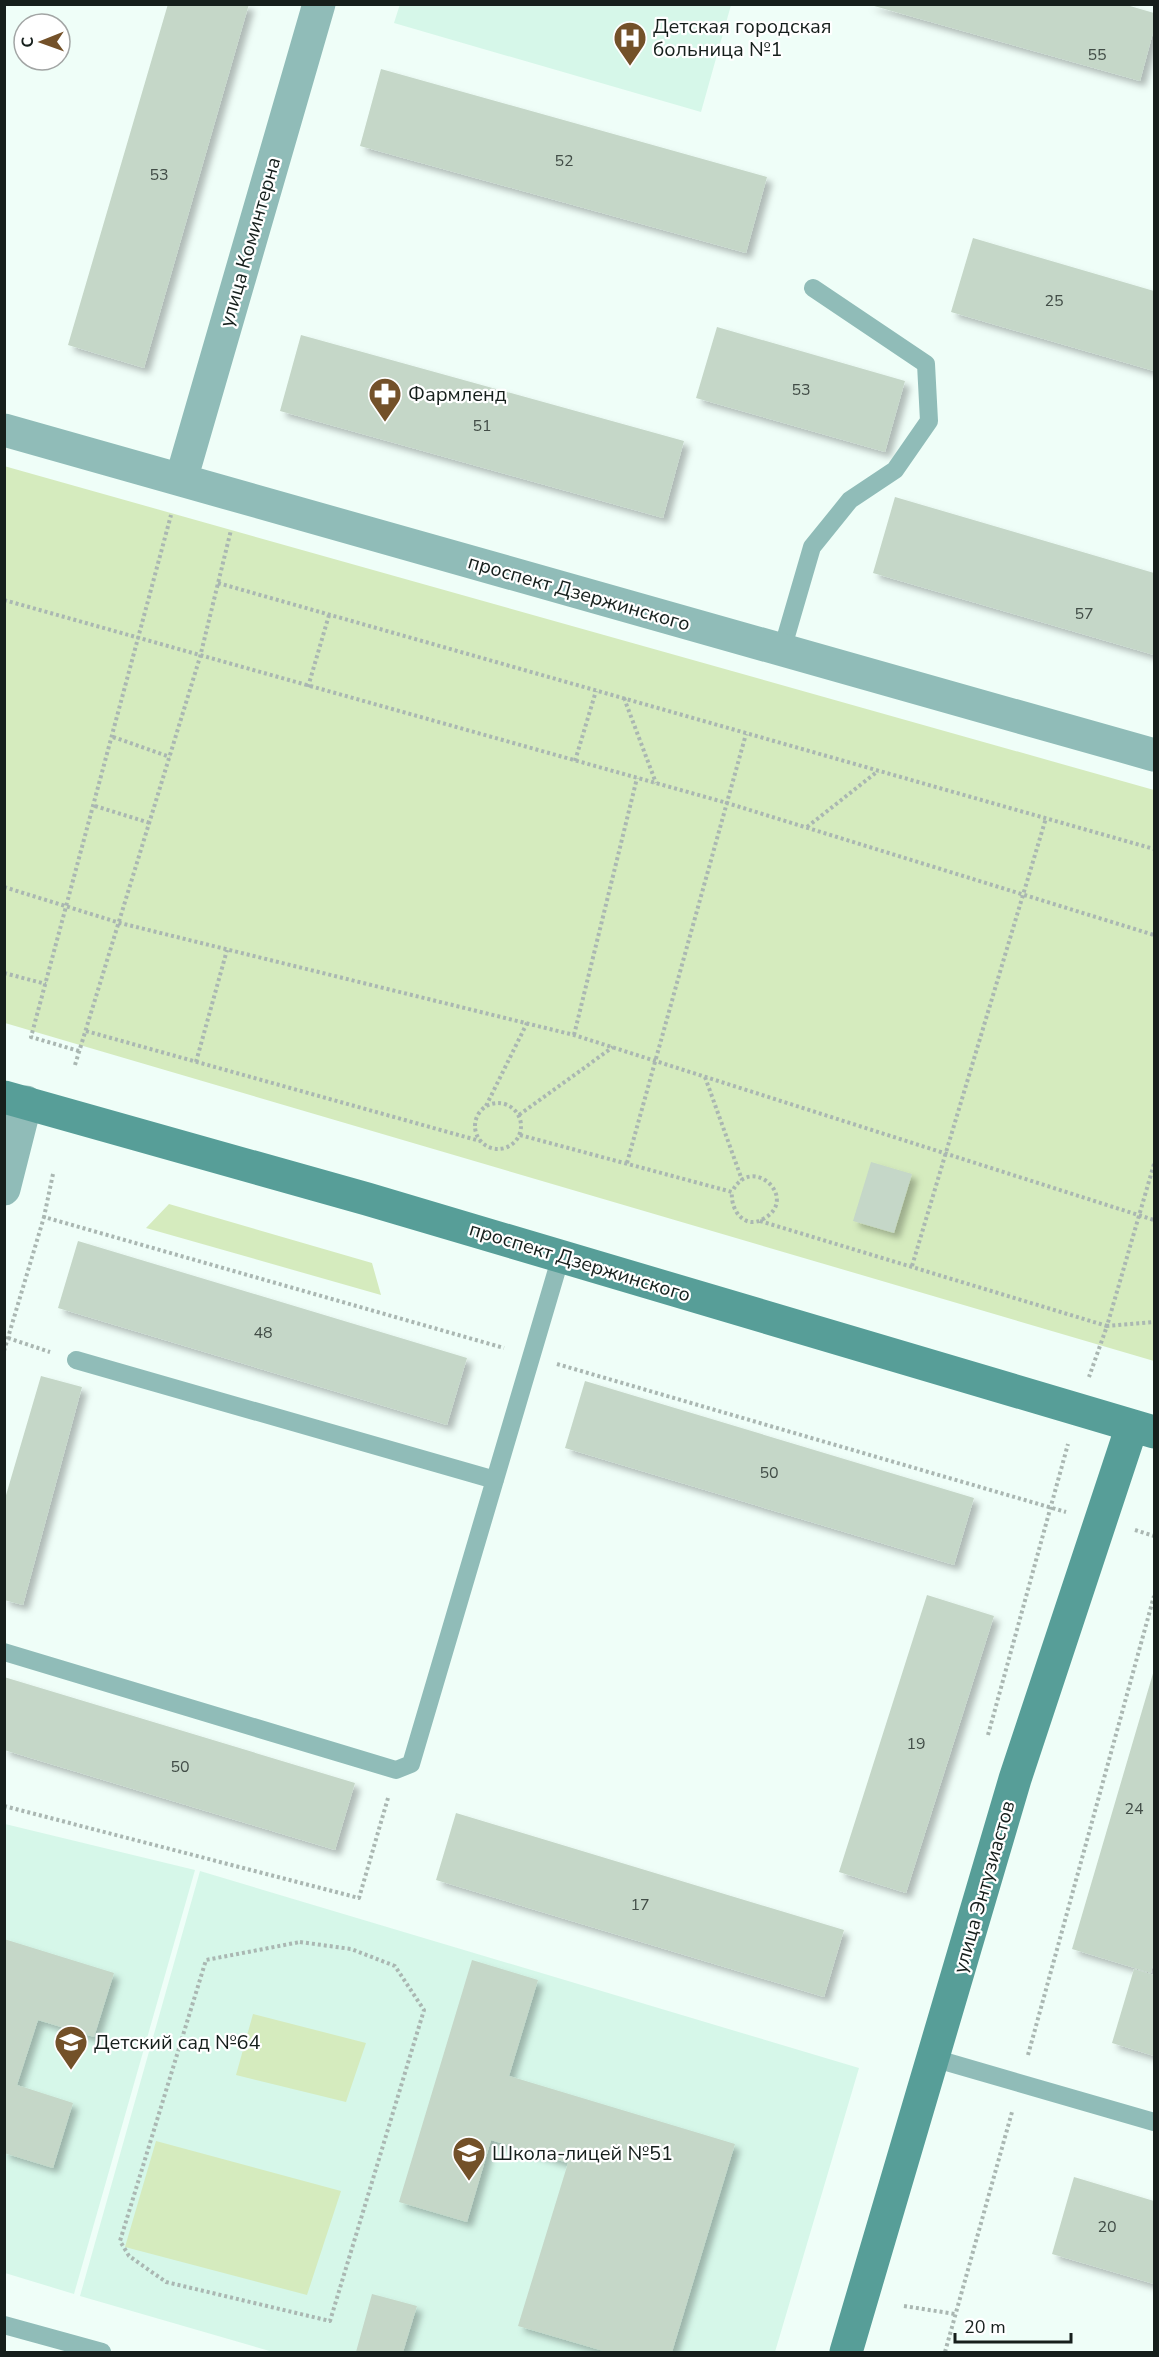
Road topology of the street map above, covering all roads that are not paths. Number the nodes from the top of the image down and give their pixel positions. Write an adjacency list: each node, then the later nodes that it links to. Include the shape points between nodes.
1 (319, 4): 4 (street, улица Коминтерна)
2 (813, 288): 5 (lane, via 926,363 929,420 895,470 850,500 812,547)
3 (4, 429): 4 (street, проспект Дзержинского)
4 (181, 480): 5 (street, проспект Дзержинского)
5 (782, 650): 6 (street, проспект Дзержинского)
6 (1155, 755)
7 (15, 1099): 8 (street); 9 (street, проспект Дзержинского)
8 (4, 1189)
9 (561, 1256): 11 (street, проспект Дзержинского); 12 (lane)
10 (76, 1360): 12 (lane)
11 (1143, 1429): 14 (street, улица Энтузиастов, via 1015,1779)
12 (495, 1480): 13 (lane, via 411,1764 396,1770)
13 (4, 1652)
14 (933, 2058): 15 (lane); 18 (street, улица Энтузиастов)
15 (1155, 2122)
16 (4, 2325): 17 (lane)
17 (102, 2352)
18 (846, 2352)

